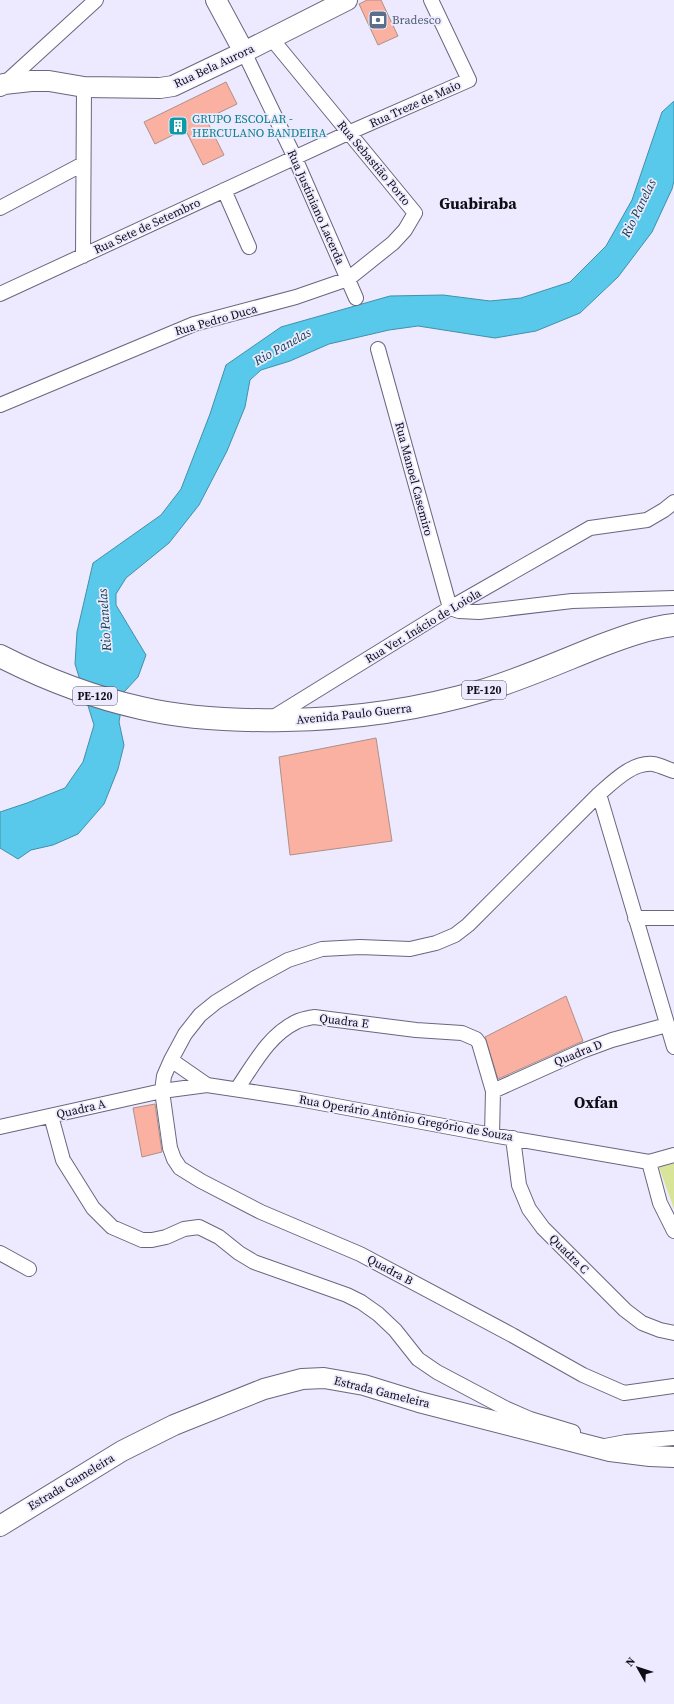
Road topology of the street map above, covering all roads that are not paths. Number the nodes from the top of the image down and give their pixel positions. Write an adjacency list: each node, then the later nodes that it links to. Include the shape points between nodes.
1 (96, 0): 7 (street)
2 (216, 0): 6 (street)
3 (347, 0): 5 (street, Rua Bela Aurora)
4 (431, 0): 9 (street, Rua Treze de Maio, via 469,80)
5 (271, 38): 6 (street, Rua Bela Aurora); 9 (street, Rua Sebastião Porto)
6 (244, 52): 8 (street, Rua Bela Aurora, via 173,86); 10 (street, Rua Justiniano Lacerda)
7 (2, 85): 8 (street, Rua Bela Aurora, via 49,81)
8 (84, 87): 11 (street)
9 (348, 133): 10 (street, Rua Treze de Maio); 14 (street, Rua Sebastião Porto)
10 (295, 158): 12 (street, Rua Sete de Setembro); 17 (street, Rua Justiniano Lacerda)
11 (83, 164): 13 (street); 16 (street)
12 (224, 190): 15 (street); 16 (street, Rua Sete de Setembro)
13 (0, 208)
14 (415, 213): 17 (street, Rua Pedro Duca, via 393,243)
15 (249, 247)
16 (83, 256): 18 (street, Rua Sete de Setembro)
17 (348, 279): 19 (street, Rua Justiniano Lacerda); 21 (street, Rua Pedro Duca, via 296,297 187,327)
18 (0, 294)
19 (356, 298)
20 (378, 349): 24 (street, Rua Manoel Casemiro)
21 (0, 405)
22 (674, 502): 24 (street, Rua Ver. Inácio de Loiola, via 647,520 590,528)
23 (674, 598): 24 (street, via 572,601 479,612)
24 (450, 608): 27 (street, Rua Ver. Inácio de Loiola)
25 (674, 625): 27 (main road, Avenida Paulo Guerra / PE-120, via 626,636 486,690 416,708 369,715)
26 (0, 656): 27 (main road, Avenida Paulo Guerra / PE-120, via 49,679 92,695 142,709 169,714)
27 (268, 721)
28 (674, 771): 29 (street, Quadra B, via 653,764 632,768)
29 (599, 794): 30 (street); 34 (street, Quadra B, via 468,926 455,935 436,944 410,949 322,949 288,960 216,1002 200,1015 185,1034)
30 (635, 918): 31 (street); 32 (street)
31 (674, 918)
32 (667, 1025): 33 (street); 38 (street, Quadra D, via 582,1051)
33 (674, 1047)
34 (171, 1060): 35 (street); 37 (street, Quadra B, via 164,1076)
35 (207, 1085): 36 (street, Rua Operário Antônio Gregório de Souza); 37 (street, Rua Operário Antônio Gregório de Souza)
36 (237, 1089): 38 (street, Quadra E, via 274,1037 298,1021 314,1017 473,1036 479,1043); 41 (street, Rua Operário Antônio Gregório de Souza)
37 (162, 1091): 39 (street, Quadra A); 49 (street, Quadra B, via 170,1148 174,1159 180,1168 200,1181 261,1212 360,1254 590,1378 624,1393)
38 (492, 1091): 41 (street)
39 (51, 1116): 40 (street, Quadra A); 51 (street, via 63,1160 94,1208 112,1227 142,1240 166,1237 193,1227 208,1231 254,1262 347,1294 361,1302 378,1314 395,1330 418,1359 436,1372 505,1408 600,1441)
40 (0, 1127)
41 (492, 1135): 42 (street, Rua Operário Antônio Gregório de Souza)
42 (513, 1138): 44 (street, Rua Operário Antônio Gregório de Souza); 48 (street, Quadra C, via 519,1185 529,1209 543,1228 642,1323)
43 (674, 1155): 44 (street)
44 (649, 1162): 45 (street, via 660,1203)
45 (674, 1231)
46 (0, 1253): 47 (street)
47 (29, 1268)
48 (674, 1332)
49 (674, 1386)
50 (674, 1438): 51 (street, via 626,1442)
51 (606, 1448): 52 (street, Estrada Gameleira, via 650,1456); 53 (street, Estrada Gameleira, via 420,1402 364,1385 324,1378 302,1379 264,1389 168,1428 122,1451)
52 (674, 1457)
53 (0, 1526)

